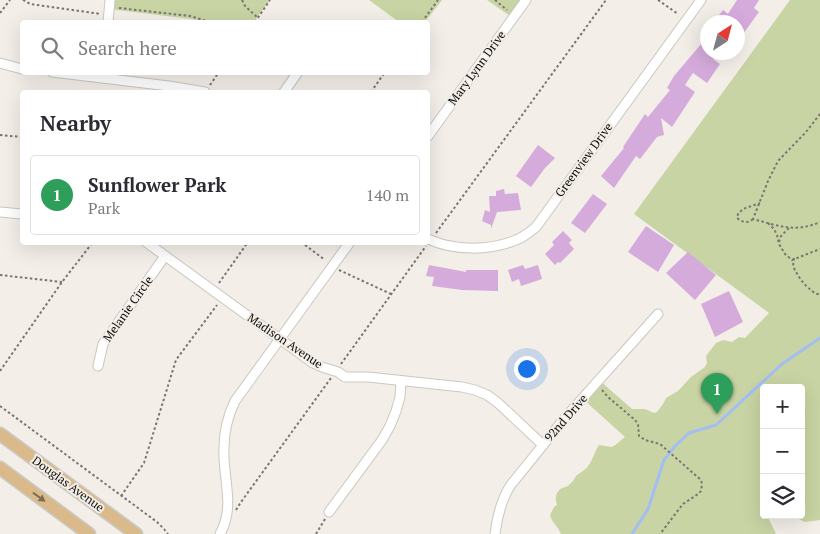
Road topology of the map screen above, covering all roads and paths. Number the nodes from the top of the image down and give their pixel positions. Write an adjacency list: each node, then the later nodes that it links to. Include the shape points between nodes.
1 (10, 0): 11 (path)
2 (110, 0): 14 (street)
3 (242, 0): 13 (path)
4 (270, 0): 13 (path)
5 (438, 0): 15 (path)
6 (496, 0): 12 (path)
7 (526, 0): 12 (street, Mary Lynn Drive)
8 (606, 0): 36 (path)
9 (658, 0): 16 (path)
10 (701, 0): 16 (street, Greenview Drive)
11 (0, 13)
12 (515, 16): 26 (street, Mary Lynn Drive)
13 (258, 18)
14 (108, 20)
15 (423, 20)
16 (686, 20): 37 (street, Greenview Drive, via 527,235 484,248 459,247)
17 (0, 63): 18 (street)
18 (20, 68)
19 (103, 75): 22 (street)
20 (296, 75): 23 (street)
21 (383, 75): 24 (path)
22 (193, 90)
23 (285, 90)
24 (372, 90)
25 (820, 114): 29 (path, via 778,161)
26 (430, 133)
27 (0, 135): 28 (path)
28 (20, 137)
29 (760, 203): 32 (path); 32 (path, via 743,209 737,218 742,222)
30 (0, 212): 31 (street)
31 (20, 214)
32 (753, 219): 34 (path)
33 (820, 222): 35 (path, via 804,228)
34 (768, 223): 35 (path); 38 (path)
35 (789, 228): 38 (path)
36 (430, 238)
37 (430, 239)
38 (779, 242): 47 (path, via 785,254 792,260)
39 (91, 245): 50 (path)
40 (150, 245): 46 (street, Madison Avenue)
41 (246, 245): 51 (path)
42 (305, 245): 48 (path)
43 (348, 245): 48 (street)
44 (425, 245): 52 (path)
45 (820, 249): 47 (path)
46 (165, 256): 51 (street, Madison Avenue); 56 (street, Melanie Circle, via 103,344)
47 (794, 258): 53 (path, via 792,266 798,277 805,286)
48 (333, 265): 52 (path); 55 (street)
49 (0, 275): 50 (path)
50 (62, 282): 57 (path)
51 (213, 291): 55 (street, Madison Avenue); 65 (path, via 208,297 217,304 176,360 144,463)
52 (391, 294): 58 (path)
53 (820, 294)
54 (658, 314): 63 (street, 92nd Drive)
55 (280, 339): 58 (street, Madison Avenue, via 313,363); 71 (street, via 231,410 224,458 227,513)
56 (98, 366)
57 (0, 371)
58 (335, 371): 59 (street, Madison Avenue, via 345,377); 66 (path)
59 (401, 381): 63 (street, Madison Avenue, via 476,390 497,402); 67 (street, via 400,398 390,426)
60 (602, 390): 74 (path, via 635,420 639,436 660,444 701,480 702,488 698,494 683,504)
61 (0, 406): 65 (path)
62 (0, 434): 69 (main road, Douglas Avenue)
63 (543, 445): 73 (street, 92nd Drive, via 505,495)
64 (0, 468): 68 (main road, one-way to 68)
65 (121, 496): 70 (path)
66 (236, 512)
67 (329, 512): 72 (path)
68 (89, 534)
69 (136, 534)
70 (168, 534)
71 (220, 534)
72 (316, 534)
73 (495, 534)
74 (660, 534)

